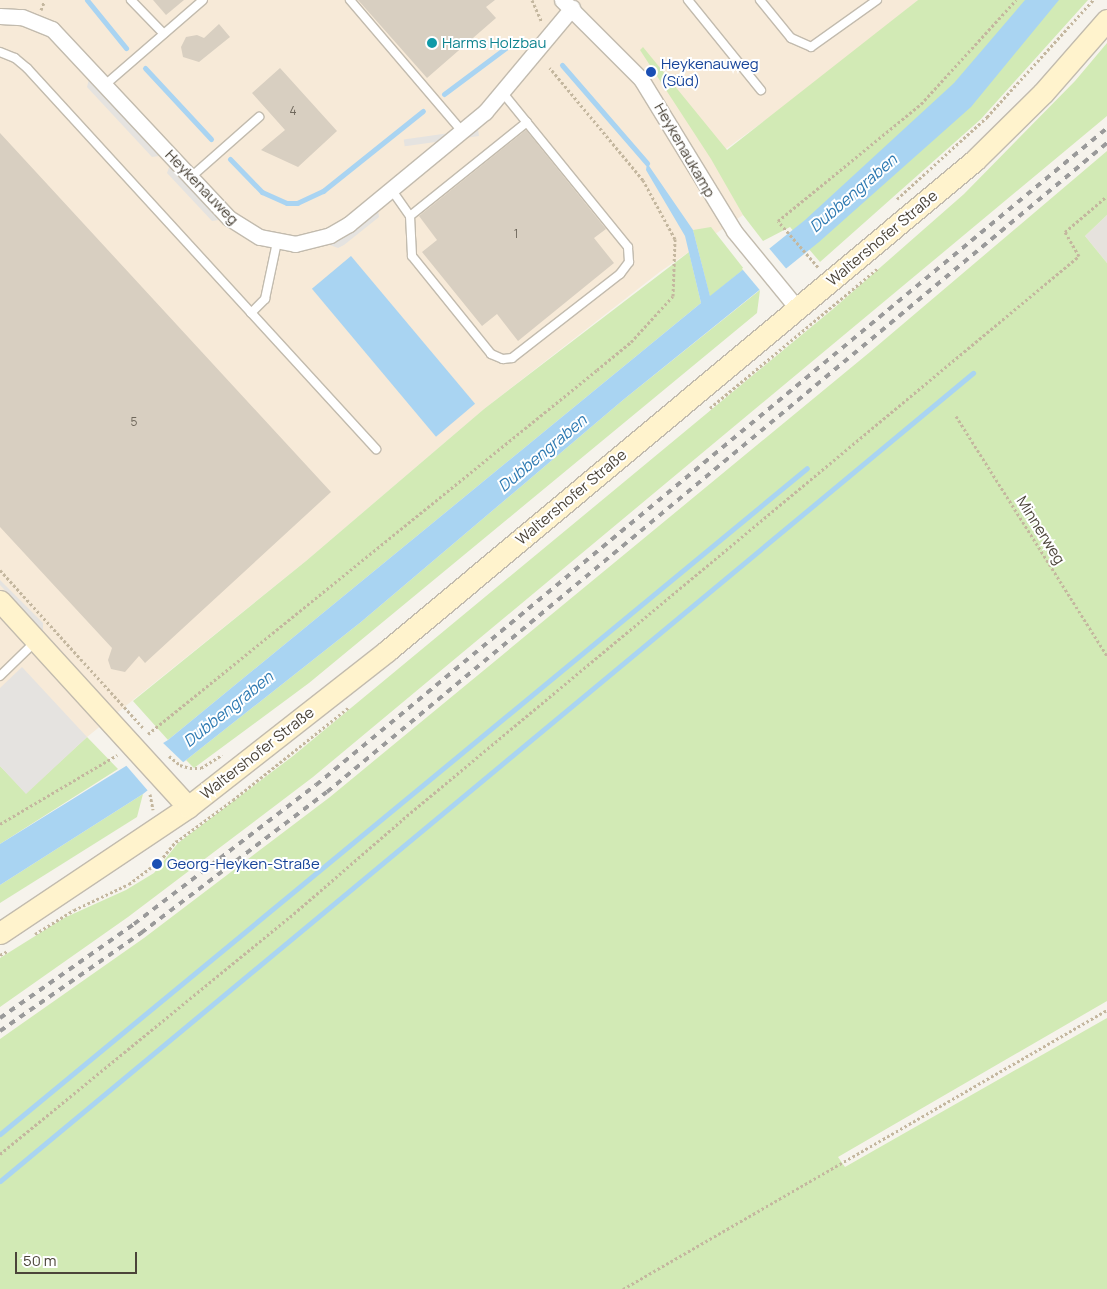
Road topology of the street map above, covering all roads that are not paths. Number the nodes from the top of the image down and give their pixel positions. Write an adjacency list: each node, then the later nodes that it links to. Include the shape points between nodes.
1 (132, 0): 10 (lane)
2 (203, 0): 10 (lane)
3 (350, 0): 17 (lane)
4 (688, 0): 13 (lane)
5 (760, 0): 6 (lane, via 791,38 811,47)
6 (877, 0)
7 (567, 4): 14 (street, Heykenauweg); 22 (street, Heykenaukamp, via 641,79 750,252)
8 (0, 16): 12 (street, Heykenauweg, via 22,17 52,29)
9 (1107, 20): 22 (main road, Waltershofer Straße, via 1043,93 975,160)
10 (164, 34): 12 (lane)
11 (0, 52): 23 (lane, via 27,68)
12 (106, 84): 18 (street, Heykenauweg)
13 (761, 90)
14 (503, 93): 16 (lane); 17 (street, Heykenauweg)
15 (259, 117): 18 (lane)
16 (527, 122): 20 (lane); 20 (lane, via 628,247 629,262 620,274 512,358 503,359 491,354 412,256)
17 (462, 130): 19 (street, Heykenauweg)
18 (191, 177): 21 (street, Heykenauweg, via 243,230)
19 (391, 189): 20 (lane); 21 (street, Heykenauweg, via 330,235 295,244)
20 (410, 216)
21 (277, 242): 23 (lane, via 265,299)
22 (797, 308): 28 (main road, Waltershofer Straße, via 387,651)
23 (251, 313): 24 (lane)
24 (376, 449)
25 (0, 601): 26 (main road)
26 (37, 641): 27 (lane); 28 (main road, via 133,745 158,787)
27 (0, 676)
28 (188, 807): 29 (main road, Waltershofer Straße)
29 (8, 940)

